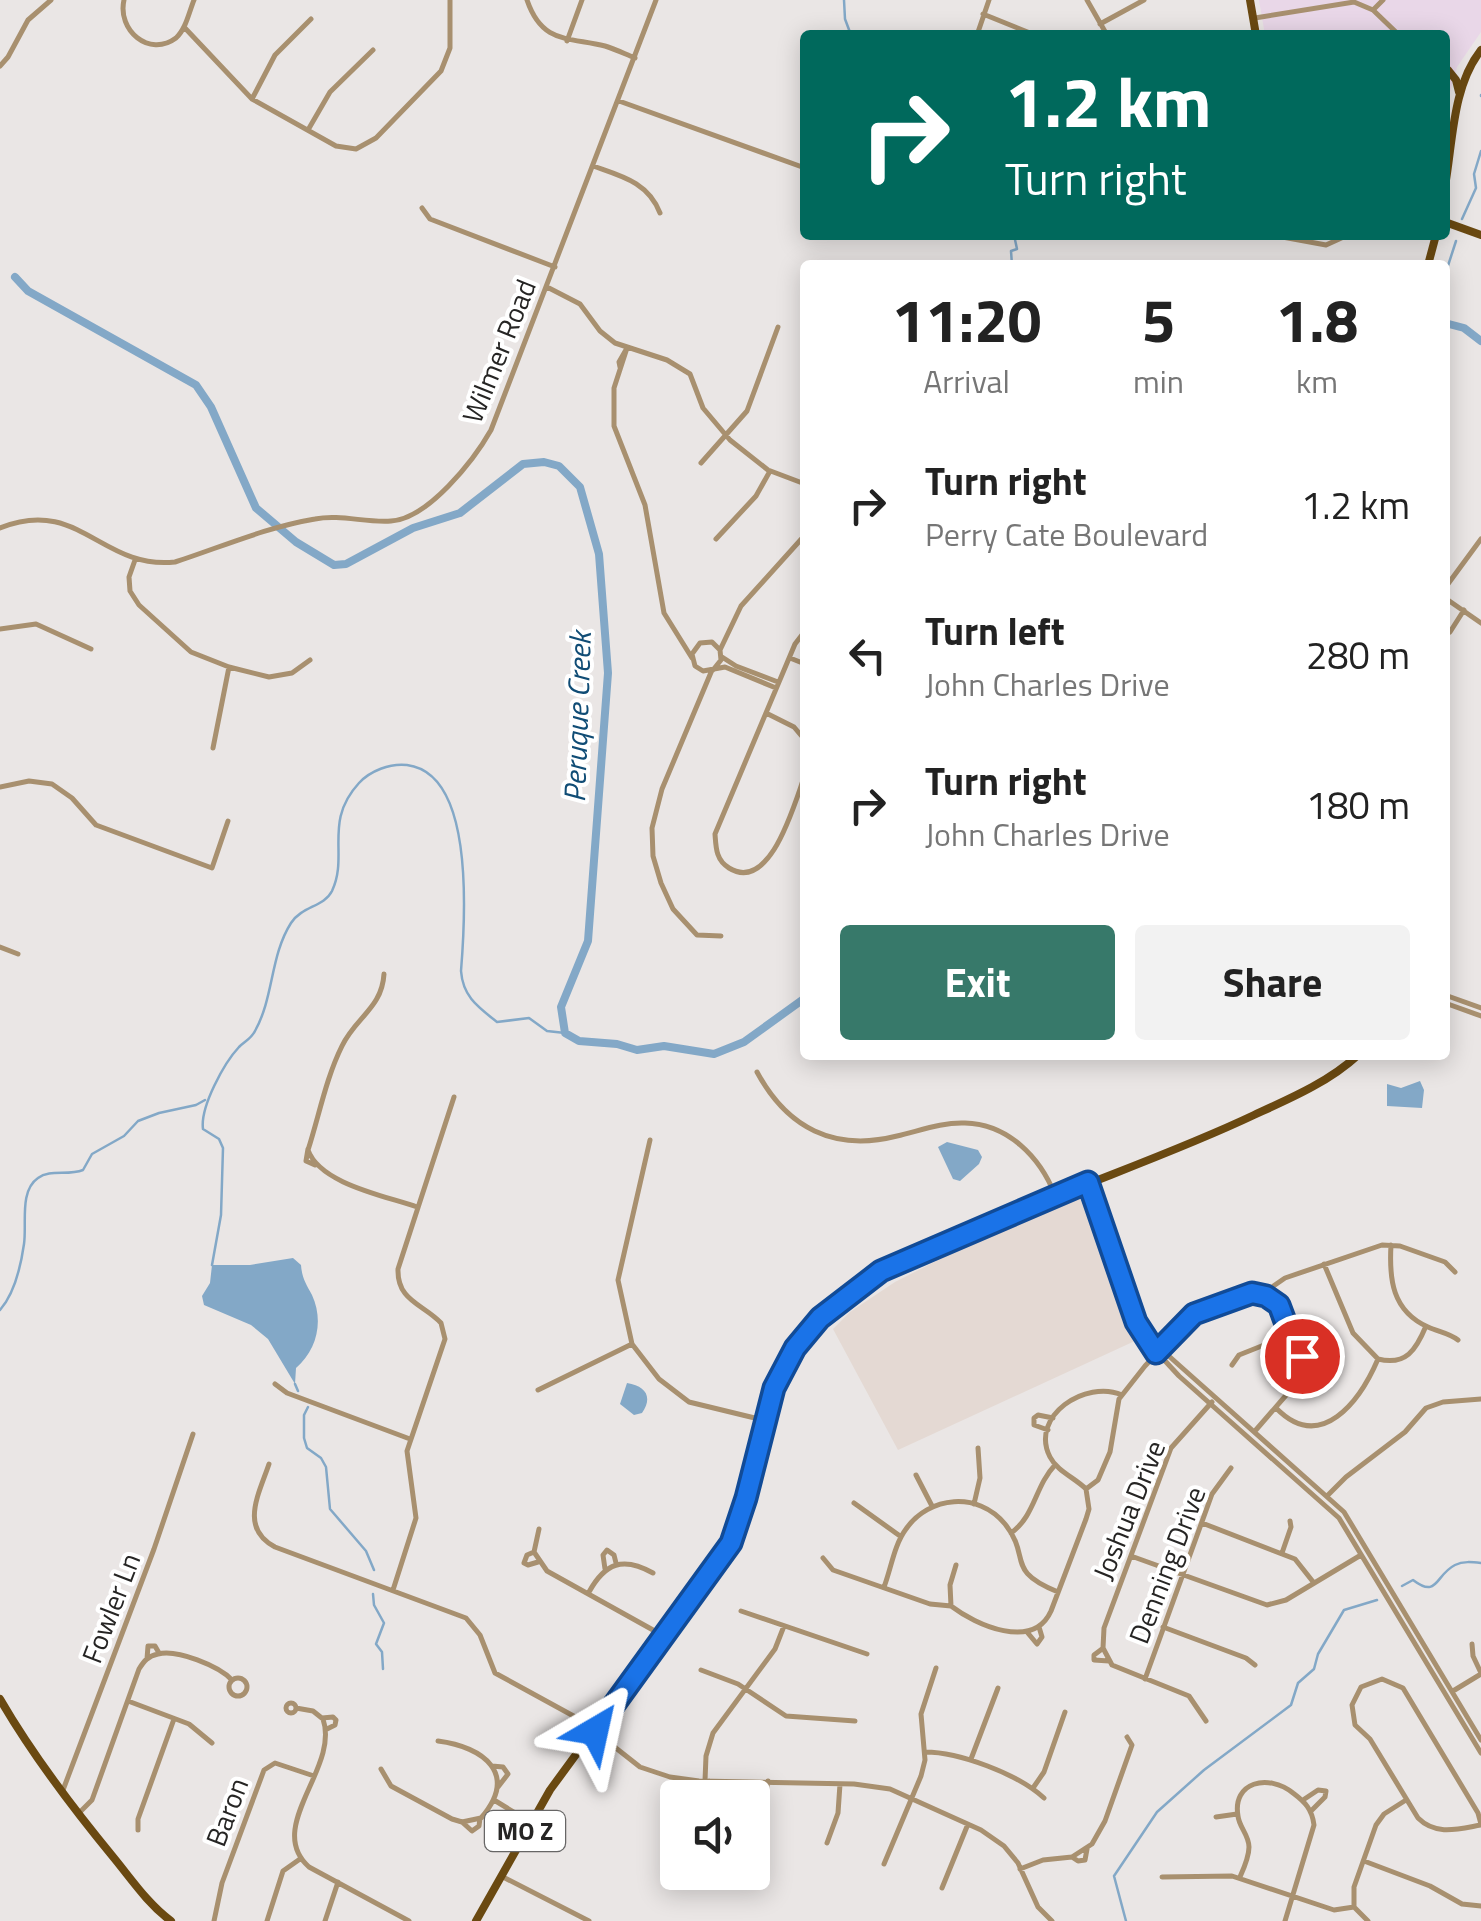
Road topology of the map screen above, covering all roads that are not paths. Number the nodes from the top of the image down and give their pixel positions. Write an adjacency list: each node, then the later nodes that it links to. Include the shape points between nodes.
1 (51, 0): 28 (street, via 28,20)
2 (124, 0): 18 (street, via 124,25 148,43 163,43)
3 (194, 0): 18 (street)
4 (450, 0): 35 (street, via 450,48 440,71 376,138 349,150)
5 (527, 0): 24 (street, via 548,32)
6 (582, 0): 24 (street)
7 (656, 0): 27 (street, Wilmer Road)
8 (989, 0): 14 (street)
9 (1087, 0): 17 (street)
10 (1144, 0): 17 (street)
11 (1250, 0): 15 (main road)
12 (1383, 0): 13 (street)
13 (1372, 10): 15 (street, via 1347,2); 23 (street)
14 (983, 14): 19 (street); 20 (street)
15 (1253, 18): 22 (main road)
16 (311, 19): 32 (street, via 275,54)
17 (1100, 24): 21 (street)
18 (184, 28): 32 (street)
19 (978, 30)
20 (1023, 30)
21 (1103, 30)
22 (1255, 30)
23 (1393, 30)
24 (567, 41): 27 (street)
25 (373, 50): 35 (street, via 330,92)
26 (1481, 50): 31 (main road)
27 (635, 58): 34 (street, Wilmer Road)
28 (0, 66)
29 (1450, 71): 31 (street)
30 (1450, 73): 33 (main road)
31 (1466, 78): 33 (main road)
32 (252, 98): 35 (street)
33 (1459, 98): 36 (main road)
34 (619, 102): 37 (street, Wilmer Road); 38 (street)
35 (308, 130)
36 (1450, 157)
37 (592, 166): 40 (street, via 644,188); 45 (street, Wilmer Road)
38 (800, 166)
39 (422, 208): 45 (street, via 434,220)
40 (660, 212)
41 (1450, 224): 42 (main road)
42 (1481, 235)
43 (1299, 240): 44 (street)
44 (1337, 240)
45 (555, 267): 46 (street, Wilmer Road)
46 (547, 287): 48 (street, via 580,304 608,338); 57 (street, Wilmer Road, via 490,430 447,487 401,520 327,517 175,562)
47 (778, 327): 49 (street, via 747,412)
48 (627, 348): 49 (street, via 690,374 703,408); 65 (street, via 614,388 614,426 640,489 664,613)
49 (725, 435): 50 (street); 51 (street)
50 (700, 463)
51 (770, 470): 52 (street); 54 (street)
52 (800, 482)
53 (0, 528): 57 (street, Wilmer Road, via 61,522)
54 (716, 539)
55 (1481, 539): 58 (street)
56 (800, 540): 64 (street, via 741,606)
57 (135, 560): 75 (street, via 128,584 139,605 189,650)
58 (1450, 581)
59 (1450, 601): 60 (street)
60 (1464, 610): 61 (street); 63 (street)
61 (1481, 623)
62 (0, 629): 69 (street, via 36,624)
63 (1450, 632)
64 (729, 633): 67 (street); 70 (street)
65 (676, 635): 68 (street); 71 (street)
66 (800, 640): 72 (street)
67 (712, 642): 68 (street); 70 (street)
68 (700, 643): 71 (street)
69 (91, 649)
70 (721, 653): 77 (street); 78 (street)
71 (692, 658): 76 (street)
72 (790, 658): 74 (street); 78 (street)
73 (310, 660): 75 (street, via 268,677)
74 (800, 662)
75 (229, 668): 82 (street)
76 (699, 669): 77 (street); 79 (street)
77 (712, 670): 78 (street, via 734,669); 79 (street)
78 (777, 685): 80 (street)
79 (704, 693): 86 (street, via 657,801 652,841 673,910 696,934)
80 (766, 713): 81 (street); 84 (street, via 715,834 716,851 728,868 754,870 772,856)
81 (800, 734)
82 (213, 748)
83 (0, 787): 85 (street, via 52,784 96,825 212,868)
84 (800, 787)
85 (228, 821)
86 (721, 936)
87 (0, 947): 88 (street)
88 (18, 954)
89 (384, 974): 98 (street, via 379,999 338,1054 310,1146 315,1165 342,1181)
90 (1450, 1001): 91 (street)
91 (1481, 1012)
92 (1352, 1060): 96 (main road, MO Z, via 1251,1117)
93 (757, 1072): 97 (street, via 796,1120 836,1140 892,1138 959,1122 1000,1132 1037,1160)
94 (454, 1097): 98 (street)
95 (650, 1140): 106 (street, via 618,1280)
96 (1092, 1180): 97 (main road, MO Z); 107 (street)
97 (1056, 1195): 117 (main road, MO Z, via 881,1271 848,1294 795,1348)
98 (417, 1207): 121 (street, via 400,1287 441,1323 445,1339)
99 (1391, 1244): 100 (street); 101 (street); 103 (street, via 1395,1295)
100 (1324, 1264): 102 (street, via 1276,1282); 108 (street, via 1353,1333)
101 (1455, 1272)
102 (1266, 1296): 104 (street, via 1279,1305); 107 (street, via 1246,1294 1203,1309)
103 (1426, 1326): 105 (street); 108 (street, via 1408,1356)
104 (1292, 1334): 109 (street, via 1239,1355); 115 (street, via 1298,1356 1308,1364 1297,1369)
105 (1458, 1340)
106 (632, 1344): 111 (street); 117 (street, via 659,1379 689,1402)
107 (1159, 1351): 112 (street); 114 (street)
108 (1378, 1359): 115 (street, via 1361,1395 1320,1425 1299,1426)
109 (1232, 1365)
110 (275, 1384): 121 (street)
111 (538, 1390)
112 (1122, 1395): 116 (street, via 1086,1393); 127 (street, via 1110,1452 1098,1480)
113 (1481, 1399): 128 (street, via 1426,1408)
114 (1214, 1401): 120 (street); 140 (street, Joshua Drive, via 1171,1448)
115 (1276, 1408): 120 (street)
116 (1052, 1418): 118 (street); 118 (street, via 1034,1418)
117 (763, 1420): 159 (main road, MO Z, via 731,1543)
118 (1048, 1430): 124 (street, via 1046,1448)
119 (192, 1434): 197 (street, Fowler Ln)
120 (1253, 1434): 128 (street)
121 (410, 1438): 150 (street, via 407,1466 416,1518)
122 (978, 1448): 130 (street)
123 (269, 1464): 150 (street, via 253,1514 261,1539)
124 (1055, 1466): 127 (street); 135 (street, via 1026,1520)
125 (1231, 1468): 133 (street, Denning Drive)
126 (916, 1474): 131 (street)
127 (1086, 1489): 152 (street, via 1086,1519)
128 (1325, 1498): 139 (street)
129 (854, 1503): 136 (street)
130 (974, 1504): 131 (street); 135 (street)
131 (932, 1506): 136 (street)
132 (1290, 1521): 138 (street)
133 (1202, 1523): 138 (street); 147 (street, Denning Drive)
134 (540, 1528): 137 (street)
135 (1011, 1533): 152 (street, via 1022,1571)
136 (901, 1537): 149 (street)
137 (534, 1552): 142 (street); 142 (street, via 524,1562)
138 (1282, 1552): 148 (street, via 1302,1564)
139 (1365, 1552): 148 (street); 172 (street)
140 (1131, 1556): 147 (street); 161 (street, Joshua Drive)
141 (823, 1558): 149 (street, via 834,1570)
142 (539, 1562): 151 (street)
143 (616, 1562): 145 (street); 145 (street, via 607,1550); 146 (street)
144 (956, 1565): 153 (street)
145 (605, 1570): 151 (street)
146 (653, 1573)
147 (1182, 1575): 148 (street, via 1267,1605); 156 (street, Denning Drive)
148 (1314, 1583)
149 (884, 1587): 153 (street)
150 (393, 1590): 182 (street, via 466,1618 496,1673)
151 (588, 1592): 159 (street)
152 (1058, 1592): 157 (street)
153 (952, 1606): 158 (street, via 972,1619)
154 (741, 1611): 155 (street)
155 (784, 1626): 162 (street); 170 (street)
156 (1164, 1627): 164 (street); 168 (street, Denning Drive)
157 (1038, 1628): 158 (street); 158 (street, via 1037,1644)
158 (1027, 1632)
159 (664, 1636): 182 (main road, MO Z)
160 (1472, 1644): 167 (street)
161 (1103, 1648): 163 (street); 163 (street, via 1093,1658)
162 (867, 1654)
163 (1109, 1661): 168 (street)
164 (1255, 1665)
165 (936, 1668): 187 (street, via 920,1714)
166 (701, 1670): 170 (street)
167 (1481, 1673): 172 (street)
168 (1144, 1679): 179 (street, via 1189,1696)
169 (232, 1680): 174 (street, via 159,1654 139,1669)
170 (746, 1688): 180 (street, via 786,1716); 193 (street, via 713,1733)
171 (998, 1688): 189 (street)
172 (1449, 1693): 184 (street); 188 (street)
173 (0, 1699): 197 (main road)
174 (128, 1701): 177 (street); 204 (street, via 92,1800)
175 (296, 1708): 178 (street)
176 (1064, 1712): 196 (street)
177 (174, 1718): 186 (street); 210 (street)
178 (322, 1718): 181 (street); 181 (street, via 336,1720)
179 (1206, 1720)
180 (855, 1721)
181 (327, 1729): 191 (street)
182 (595, 1731): 192 (street, via 640,1767); 207 (main road, MO Z)
183 (1127, 1736): 215 (street, via 1132,1746 1099,1836 1072,1857)
184 (1481, 1740)
185 (438, 1741): 200 (street, via 457,1743 492,1766)
186 (212, 1743)
187 (924, 1752): 189 (street); 198 (street)
188 (1481, 1753)
189 (971, 1759): 196 (street)
190 (381, 1768): 200 (street, via 391,1786 462,1822 480,1818)
191 (314, 1776): 212 (street, via 294,1830); 225 (street, Baron, via 275,1764 264,1770)
192 (693, 1780)
193 (704, 1780)
194 (770, 1781): 195 (street)
195 (840, 1784): 198 (street); 211 (street)
196 (1034, 1788): 199 (street)
197 (62, 1793): 204 (main road)
198 (910, 1797): 208 (street); 214 (street)
199 (1044, 1798)
200 (494, 1800): 207 (street)
201 (1303, 1800): 203 (street); 203 (street, via 1326,1790); 205 (street, via 1280,1783 1256,1783)
202 (1406, 1800): 209 (street, via 1426,1826 1438,1830); 209 (street, via 1352,1718 1357,1692 1376,1679 1397,1683 1408,1695); 213 (street, via 1379,1820)
203 (1311, 1810): 221 (street, via 1314,1828)
204 (78, 1814): 224 (main road)
205 (1237, 1814): 206 (street); 218 (street, via 1249,1850)
206 (1216, 1817)
207 (530, 1822): 216 (main road, MO Z)
208 (968, 1824): 215 (street, via 1004,1846); 220 (street)
209 (1481, 1824)
210 (138, 1830)
211 (827, 1844)
212 (300, 1858): 219 (street); 226 (street, via 283,1871)
213 (1364, 1861): 222 (street); 223 (street)
214 (884, 1864)
215 (1020, 1868): 231 (street, via 1032,1898)
216 (500, 1876): 229 (main road, MO Z); 230 (street)
217 (1162, 1877): 218 (street)
218 (1240, 1878): 221 (street)
219 (338, 1882): 227 (street); 228 (street)
220 (942, 1888)
221 (1293, 1896): 223 (street, via 1334,1910); 232 (street)
222 (1481, 1906)
223 (1354, 1907): 233 (street)
224 (171, 1921)
225 (214, 1921)
226 (267, 1921)
227 (324, 1921)
228 (409, 1921)
229 (476, 1921)
230 (589, 1921)
231 (1052, 1921)
232 (1285, 1921)
233 (1368, 1921)

